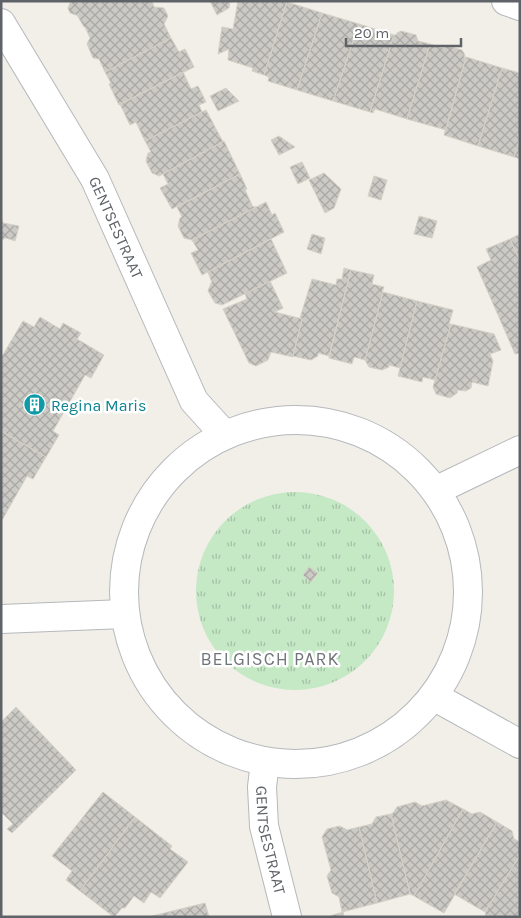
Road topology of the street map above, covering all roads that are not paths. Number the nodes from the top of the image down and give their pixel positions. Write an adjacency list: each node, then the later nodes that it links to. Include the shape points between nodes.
1 (506, 1): 2 (street)
2 (520, 6)
3 (1, 23): 4 (street, GENTSESTRAAT, via 95,179 194,401)
4 (224, 434): 6 (street, via 274,420 324,421 394,448); 7 (street, via 182,462 143,511 127,556)
5 (520, 450): 6 (street)
6 (437, 490): 9 (street, via 461,538 470,592 462,645)
7 (124, 614): 8 (street); 11 (street, via 139,665 168,708 205,739)
8 (1, 619)
9 (435, 697): 10 (street); 11 (street, via 394,735 325,763)
10 (520, 744)
11 (266, 762): 12 (street, GENTSESTRAAT, via 262,787 264,826)
12 (286, 917)

